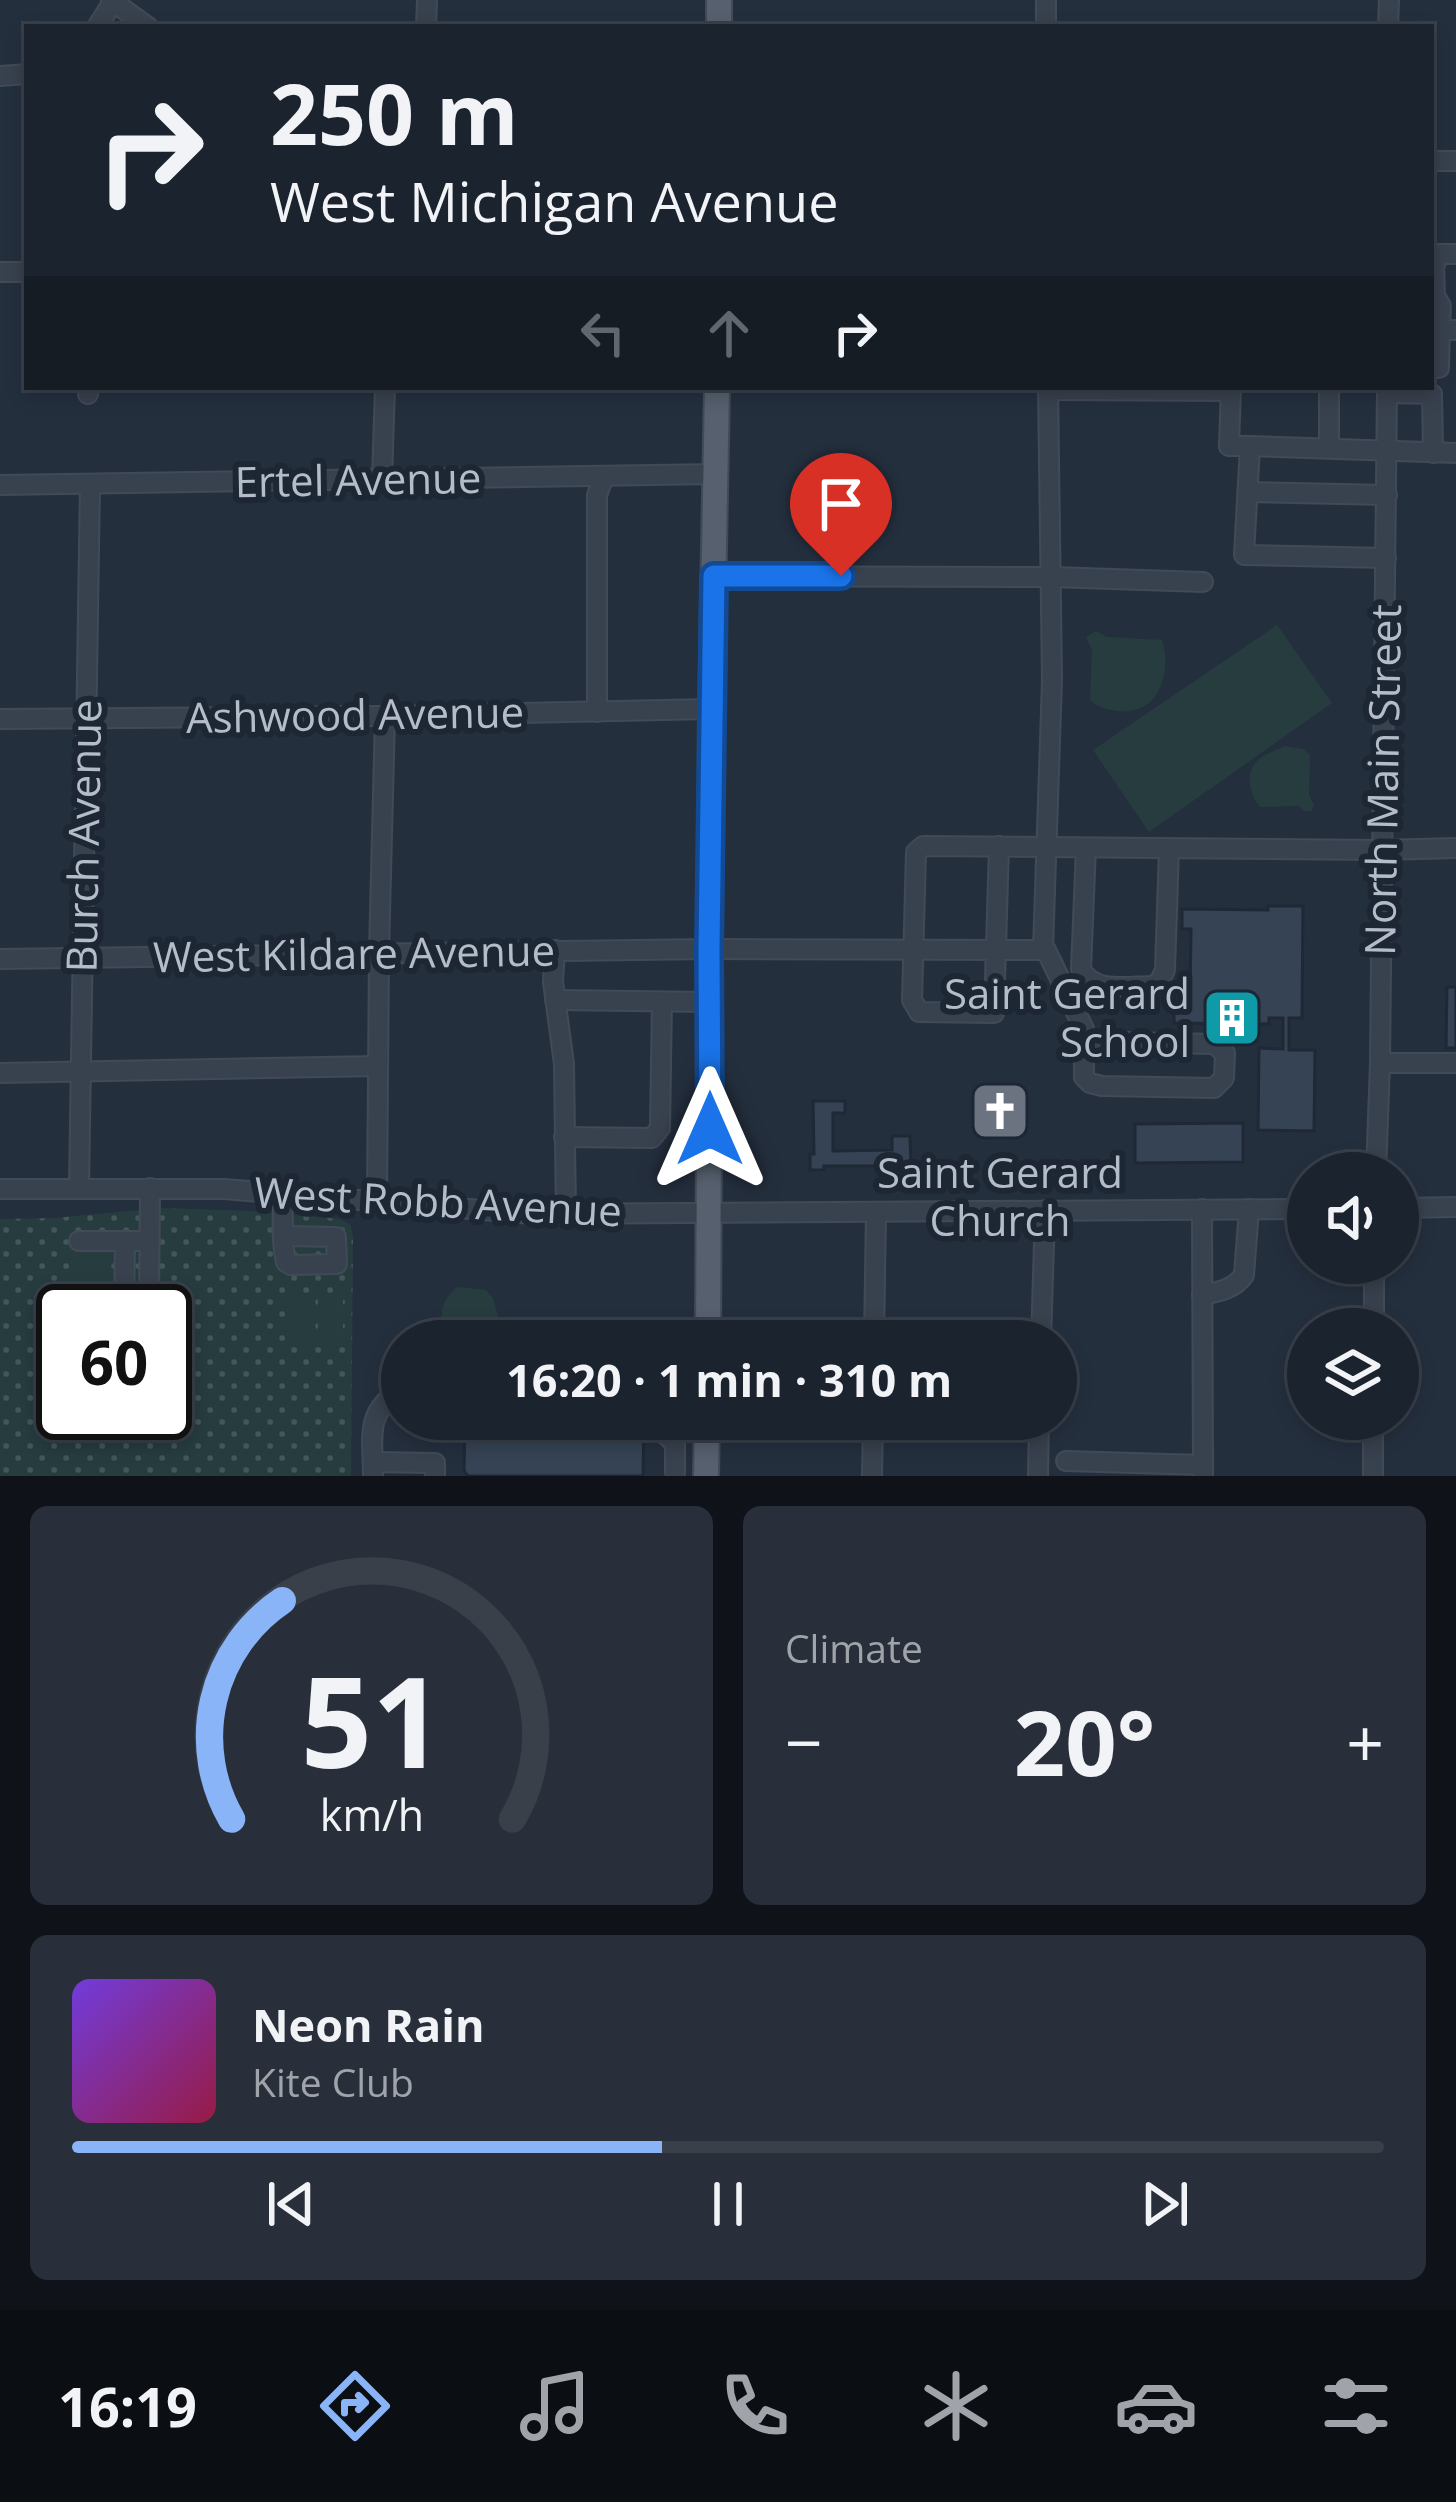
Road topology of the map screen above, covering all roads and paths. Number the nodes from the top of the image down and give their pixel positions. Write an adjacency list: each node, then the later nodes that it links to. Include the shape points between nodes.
1 (112, 1): 2 (street)
2 (144, 24)
3 (1434, 297): 4 (street)
4 (1442, 330): 5 (street)
5 (1442, 368)
6 (385, 390): 21 (street)
7 (717, 390): 19 (main road)
8 (1048, 390): 28 (street)
9 (1231, 390): 14 (street, via 1229,446)
10 (1329, 390): 15 (street)
11 (1388, 390): 12 (street); 16 (street, North Main Street)
12 (1432, 394): 13 (street); 17 (street)
13 (1456, 394)
14 (1250, 446): 15 (street); 24 (street)
15 (1329, 447): 16 (street)
16 (1387, 450): 17 (street); 25 (street, North Main Street)
17 (1432, 452): 18 (street)
18 (1456, 453)
19 (717, 474): 20 (street, Ertel Avenue); 27 (main road)
20 (604, 476): 21 (street, Ertel Avenue); 31 (street, via 597,494)
21 (382, 479): 22 (street, Ertel Avenue)
22 (90, 484): 23 (street, Ertel Avenue); 33 (street, Burch Avenue)
23 (0, 485)
24 (1249, 492): 25 (street); 26 (street, via 1244,556)
25 (1387, 495): 26 (street, North Main Street)
26 (1386, 558): 40 (street, North Main Street)
27 (714, 576): 28 (street); 30 (main road)
28 (1052, 578): 29 (street); 35 (street)
29 (1203, 582)
30 (711, 709): 31 (street, Ashwood Avenue); 41 (main road)
31 (597, 712): 32 (street, Ashwood Avenue)
32 (385, 716): 33 (street, Ashwood Avenue); 46 (street)
33 (87, 718): 34 (street, Ashwood Avenue); 48 (street, Burch Avenue)
34 (0, 719)
35 (1047, 844): 36 (street); 37 (street); 45 (street)
36 (999, 847): 43 (street, via 916,852); 44 (street)
37 (1086, 848): 39 (street); 39 (street, via 1085,979 1153,986 1165,970)
38 (1456, 848): 40 (street)
39 (1169, 849): 40 (street)
40 (1381, 850): 53 (street, North Main Street)
41 (709, 949): 42 (street, West Kildare Avenue); 43 (street, West Kildare Avenue); 51 (main road)
42 (555, 950): 46 (street, West Kildare Avenue); 49 (street)
43 (914, 950): 44 (street, West Kildare Avenue); 44 (street, via 912,1000 919,1012 994,1013)
44 (995, 950): 45 (street, West Kildare Avenue)
45 (1043, 950): 52 (street)
46 (379, 953): 48 (street, West Kildare Avenue); 55 (street)
47 (0, 959): 48 (street, West Kildare Avenue)
48 (81, 959): 56 (street, Burch Avenue)
49 (555, 1000): 50 (street); 58 (street)
50 (662, 1002): 51 (street); 58 (street, via 657,1134)
51 (709, 1002): 72 (main road)
52 (1084, 1041): 52 (street, via 1090,1083 1214,1088 1224,1078 1225,1053 1214,1044)
53 (1380, 1064): 54 (street); 59 (street, North Main Street)
54 (1456, 1064)
55 (378, 1066): 56 (street); 64 (street)
56 (80, 1070): 57 (street); 60 (street, Burch Avenue)
57 (0, 1072)
58 (564, 1137): 73 (street)
59 (1377, 1152)
60 (79, 1188): 61 (street, West Robb Avenue); 62 (street, West Robb Avenue)
61 (150, 1188): 63 (street, West Robb Avenue); 77 (street)
62 (0, 1189)
63 (283, 1193): 64 (street, West Robb Avenue); 74 (street)
64 (377, 1200): 73 (street, West Robb Avenue)
65 (1456, 1207): 66 (street)
66 (1419, 1208)
67 (1249, 1209): 68 (street, West Robb Avenue); 70 (street, West Robb Avenue); 80 (street, via 1244,1275)
68 (1287, 1209)
69 (1045, 1210): 70 (street, West Robb Avenue); 71 (street, West Robb Avenue); 83 (street)
70 (1202, 1210): 80 (street)
71 (876, 1212): 72 (street, West Robb Avenue); 82 (street)
72 (710, 1213): 73 (street, West Robb Avenue); 81 (main road)
73 (566, 1214)
74 (284, 1236)
75 (79, 1240): 76 (street)
76 (125, 1241): 77 (street); 78 (street)
77 (150, 1241): 79 (street)
78 (124, 1284)
79 (149, 1284)
80 (1202, 1295): 92 (street)
81 (708, 1320)
82 (874, 1320)
83 (1042, 1320)
84 (381, 1407): 91 (street, via 373,1421)
85 (671, 1440): 93 (street)
86 (706, 1440): 95 (main road)
87 (872, 1440): 96 (street)
88 (1039, 1440): 97 (street)
89 (1373, 1440): 98 (street)
90 (1066, 1461): 92 (street)
91 (373, 1469): 94 (street, via 435,1463)
92 (1203, 1471)
93 (675, 1472)
94 (436, 1476)
95 (706, 1476)
96 (872, 1476)
97 (1038, 1476)
98 (1373, 1476)

